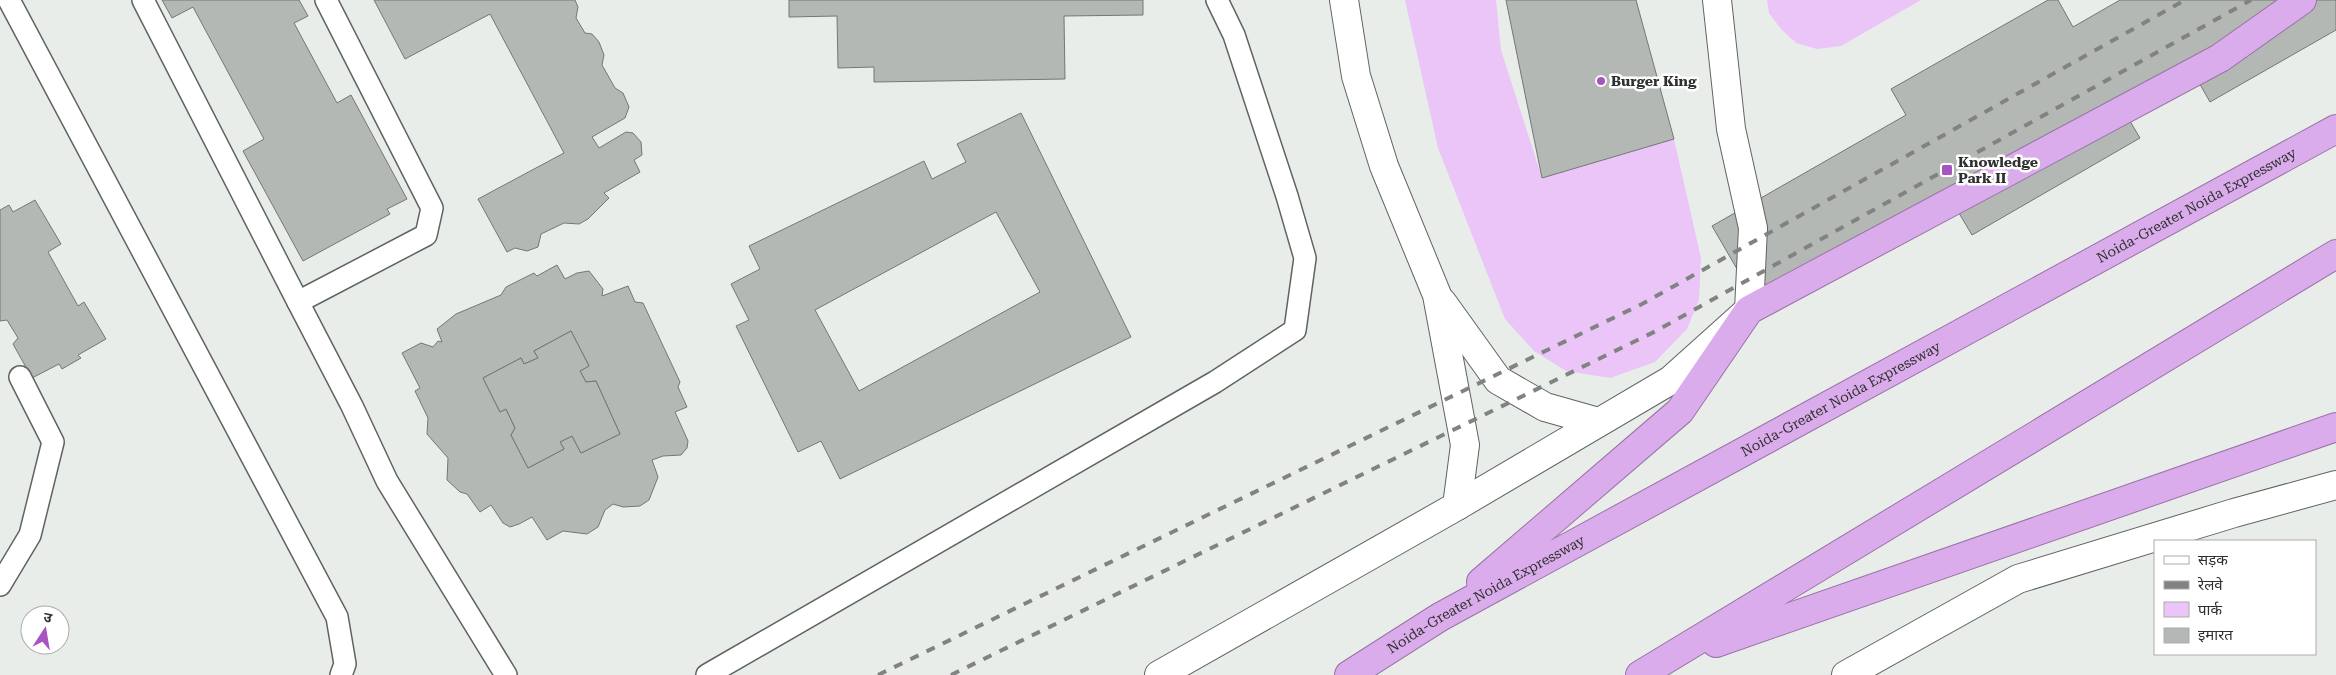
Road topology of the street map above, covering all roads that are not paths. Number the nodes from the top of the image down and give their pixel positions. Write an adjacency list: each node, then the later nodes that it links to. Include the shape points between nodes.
1 (9, 0): 21 (lane, via 337,617 345,664)
2 (143, 0): 11 (lane)
3 (326, 0): 11 (lane, via 432,208 426,235)
4 (1217, 0): 23 (lane, via 1234,35 1305,258 1295,330 1215,382)
5 (1344, 0): 10 (street, via 1356,76 1384,166)
6 (1717, 0): 12 (street, via 1731,128 1753,228)
7 (2302, 0): 12 (highway, via 2220,58)
8 (2336, 129): 19 (highway, Noida-Greater Noida Expressway)
9 (2336, 254): 20 (highway)
10 (1437, 295): 14 (street, via 1498,380 1546,407); 17 (street, via 1465,445)
11 (298, 302): 22 (lane, via 387,481)
12 (1749, 310): 14 (street, via 1671,380); 19 (highway, via 1680,411)
13 (20, 377): 18 (lane, via 54,442 30,535)
14 (1598, 422): 17 (street)
15 (2336, 427): 20 (highway)
16 (2336, 485): 27 (street, via 2018,579)
17 (1457, 506): 24 (street)
18 (0, 585)
19 (1440, 617): 25 (highway, Noida-Greater Noida Expressway)
20 (1666, 660): 26 (highway)
21 (341, 675)
22 (506, 675)
23 (707, 675)
24 (1159, 675)
25 (1349, 675)
26 (1640, 675)
27 (1846, 675)

